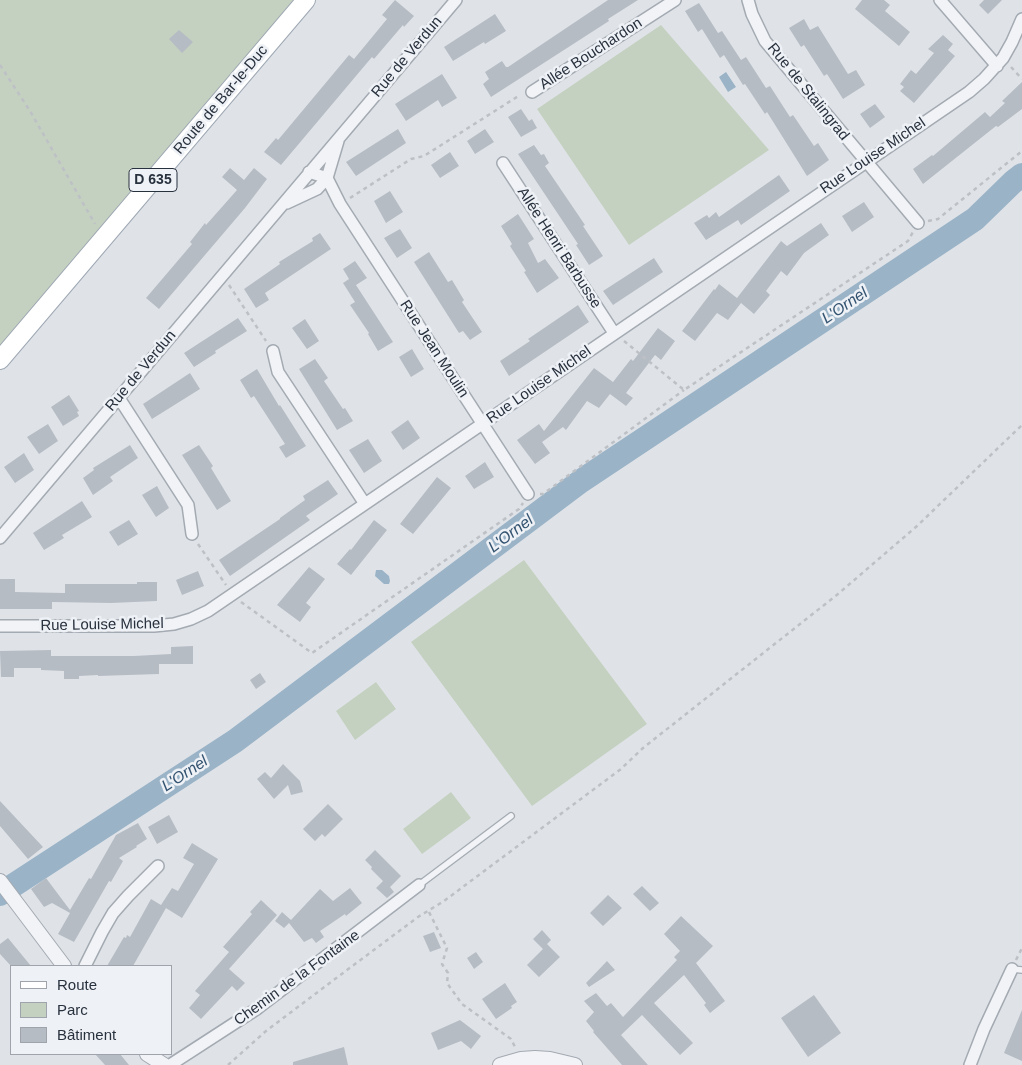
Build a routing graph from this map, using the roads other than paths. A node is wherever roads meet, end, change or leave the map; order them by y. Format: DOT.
graph roads {
  1 [pos="306,0"];
  2 [pos="456,0"];
  3 [pos="675,0"];
  4 [pos="748,0"];
  5 [pos="940,0"];
  6 [pos="1022,19"];
  7 [pos="1000,62"];
  8 [pos="532,92"];
  9 [pos="339,137"];
  10 [pos="865,162"];
  11 [pos="503,163"];
  12 [pos="309,172"];
  13 [pos="327,178"];
  14 [pos="317,189"];
  15 [pos="340,204"];
  16 [pos="283,205"];
  17 [pos="918,223"];
  18 [pos="614,333"];
  19 [pos="273,351"];
  20 [pos="0,360"];
  21 [pos="119,398"];
  22 [pos="483,424"];
  23 [pos="528,494"];
  24 [pos="365,504"];
  25 [pos="192,534"];
  26 [pos="0,538"];
  27 [pos="0,626"];
  28 [pos="511,816"];
  29 [pos="158,866"];
  30 [pos="0,881"];
  31 [pos="420,885"];
  32 [pos="63,965"];
  33 [pos="86,965"];
  34 [pos="1017,969"];
  35 [pos="149,1055"];
  36 [pos="164,1065"];
  37 [pos="170,1065"];
  38 [pos="500,1065"];
  39 [pos="575,1065"];
  40 [pos="970,1065"];
  1 -- 20 [label="main road, Route de Bar-le-Duc / D 635"];
  2 -- 9 [label="street, Rue de Verdun"];
  3 -- 8 [label="street, Allée Bouchardon"];
  4 -- 10 [label="street, Rue de Stalingrad"];
  5 -- 7 [label="street"];
  6 -- 7 [label="street, Rue Louise Michel"];
  7 -- 10 [label="street, Rue Louise Michel"];
  9 -- 12 [label="street, Rue de Verdun"];
  9 -- 13 [label="street, Rue de Verdun"];
  10 -- 17 [label="street, Rue de Stalingrad"];
  10 -- 18 [label="street, Rue Louise Michel"];
  11 -- 18 [label="street, Allée Henri Barbusse"];
  12 -- 13 [label="street"];
  12 -- 14 [label="street"];
  12 -- 16 [label="street, Rue de Verdun"];
  13 -- 14 [label="street, Rue de Verdun"];
  13 -- 15 [label="street, Rue Jean Moulin"];
  14 -- 15 [label="street, Rue Jean Moulin"];
  14 -- 16 [label="street, Rue de Verdun"];
  15 -- 22 [label="street, Rue Jean Moulin"];
  16 -- 21 [label="street, Rue de Verdun"];
  18 -- 22 [label="street, Rue Louise Michel"];
  19 -- 24 [label="street"];
  21 -- 25 [label="street"];
  21 -- 26 [label="street, Rue de Verdun"];
  22 -- 23 [label="street, Rue Jean Moulin"];
  22 -- 24 [label="street, Rue Louise Michel"];
  24 -- 27 [label="street, Rue Louise Michel"];
  28 -- 31 [label="lane"];
  29 -- 33 [label="street"];
  30 -- 32 [label="street"];
  31 -- 37 [label="street, Chemin de la Fontaine"];
  34 -- 40 [label="street"];
  35 -- 36 [label="street"];
  38 -- 39 [label="street"];
}
